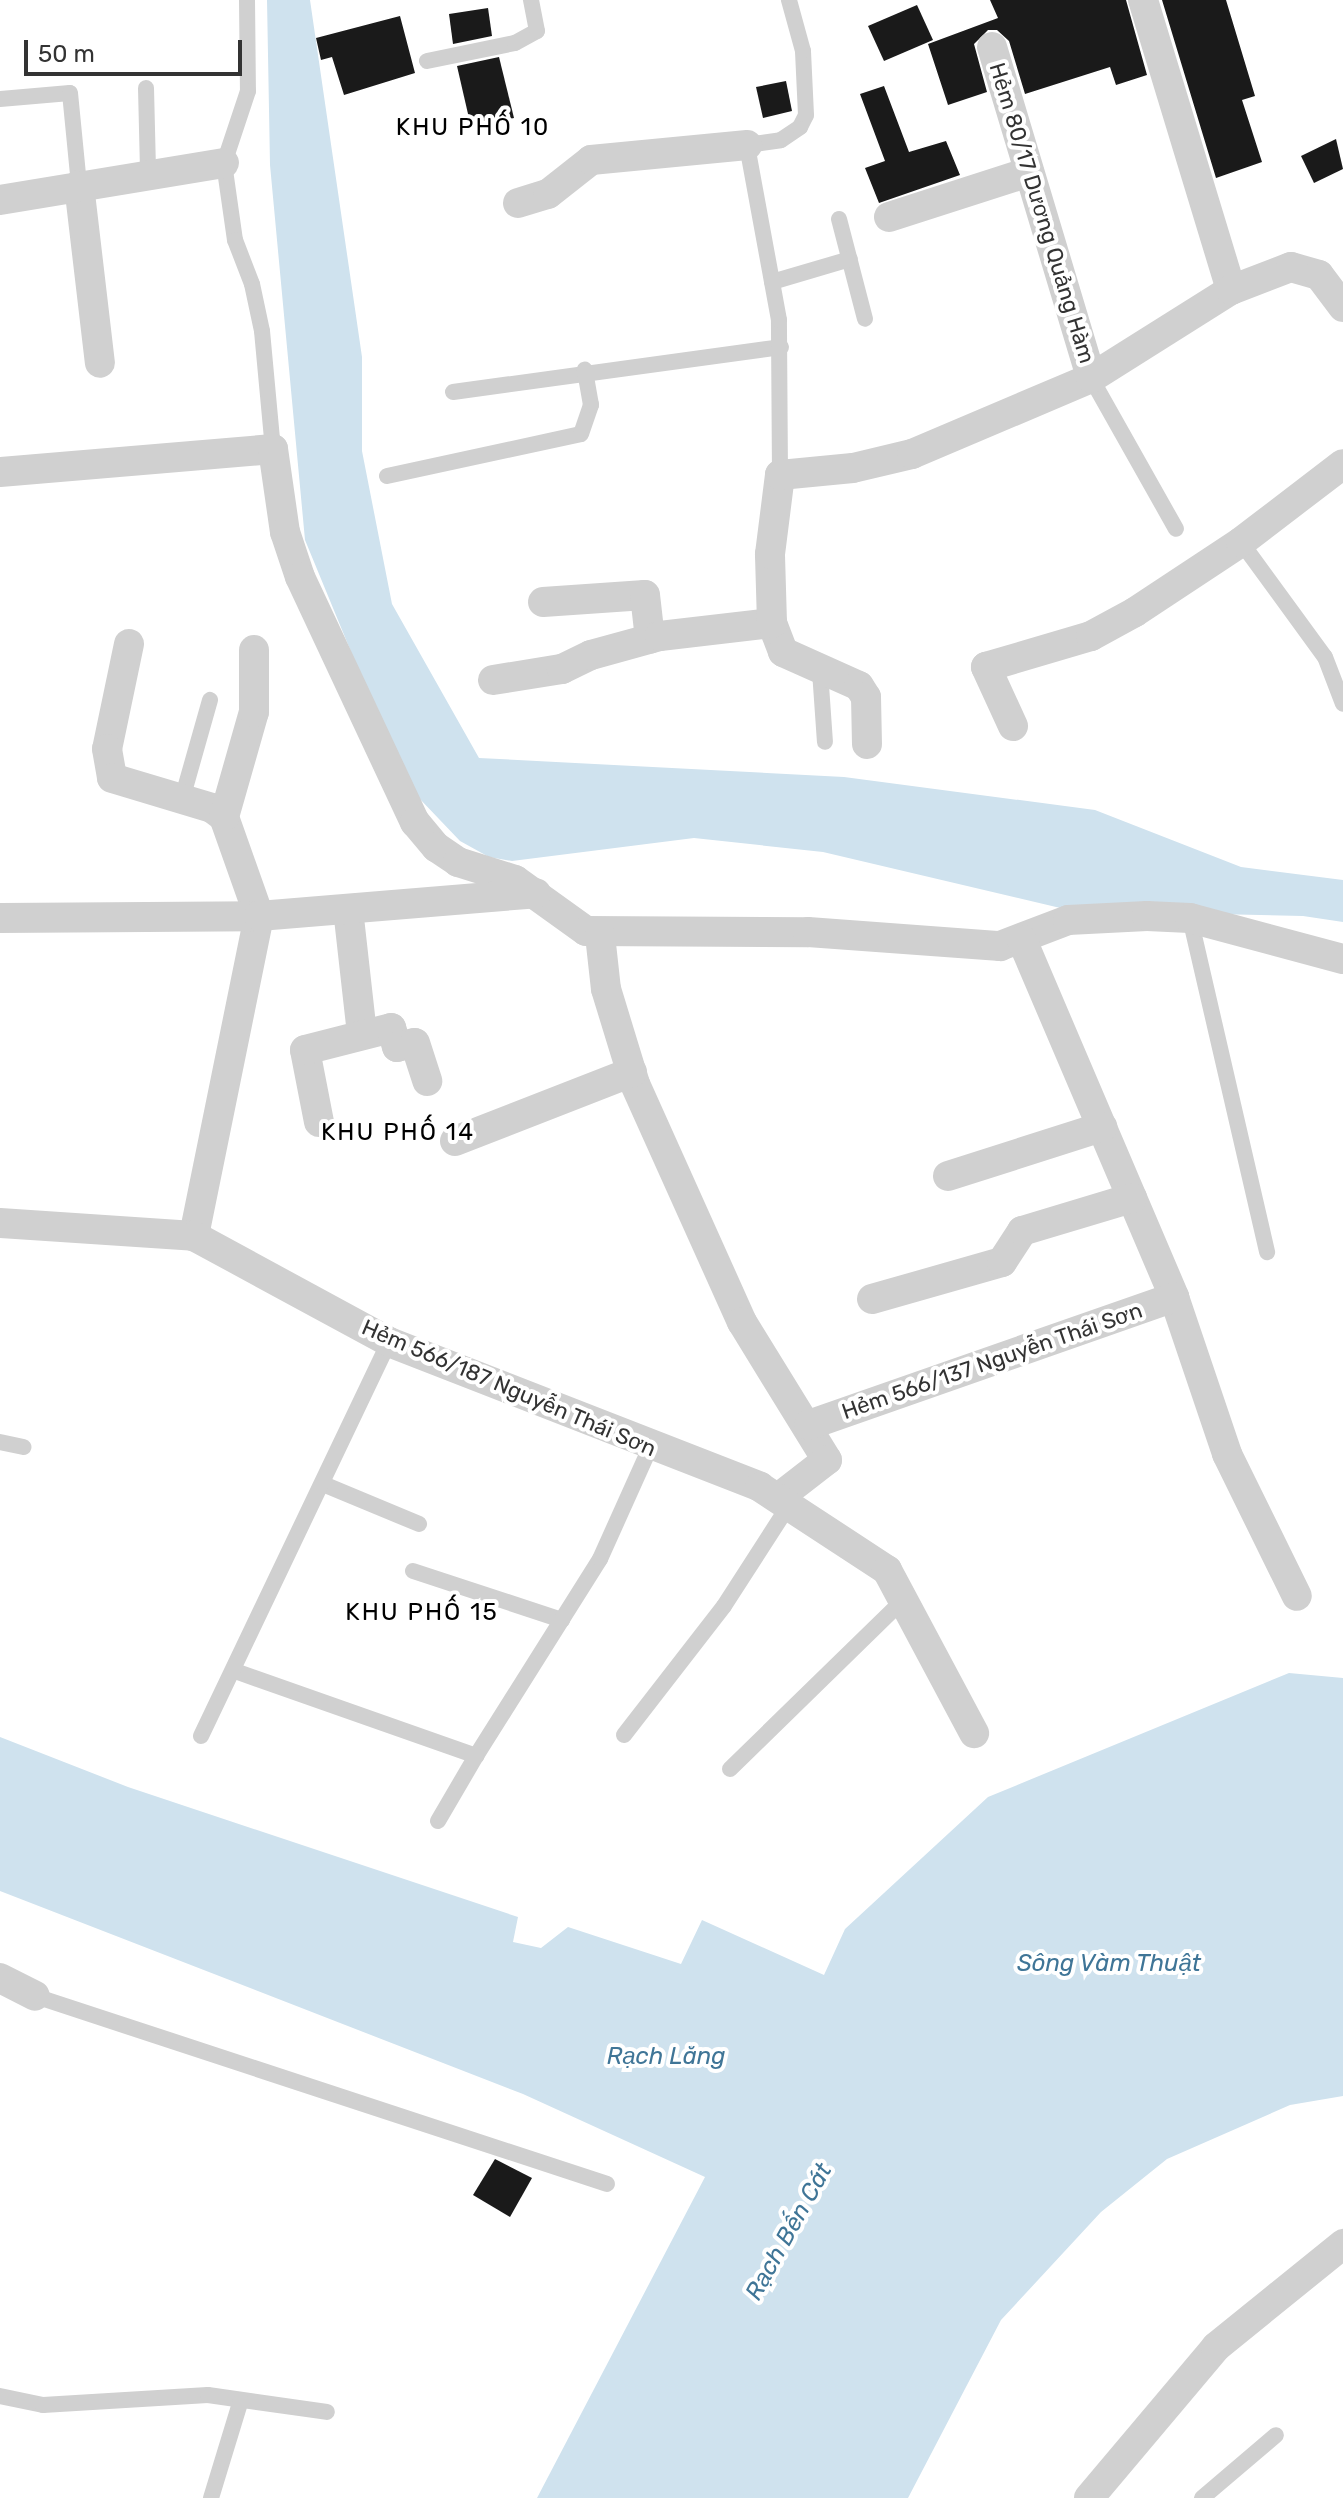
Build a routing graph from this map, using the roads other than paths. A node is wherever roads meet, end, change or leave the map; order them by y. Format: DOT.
graph roads {
  1 [pos="247,0"];
  2 [pos="531,0"];
  3 [pos="789,0"];
  4 [pos="1143,0"];
  5 [pos="992,47"];
  6 [pos="427,61"];
  7 [pos="146,88"];
  8 [pos="0,99"];
  9 [pos="747,145"];
  10 [pos="224,163"];
  11 [pos="148,172"];
  12 [pos="1029,172"];
  13 [pos="79,185"];
  14 [pos="0,200"];
  15 [pos="518,203"];
  16 [pos="889,217"];
  17 [pos="839,219"];
  18 [pos="850,259"];
  19 [pos="772,282"];
  20 [pos="1231,290"];
  21 [pos="1343,307"];
  22 [pos="865,319"];
  23 [pos="781,347"];
  24 [pos="100,363"];
  25 [pos="585,370"];
  26 [pos="1091,378"];
  27 [pos="453,392"];
  28 [pos="273,449"];
  29 [pos="1343,464"];
  30 [pos="0,472"];
  31 [pos="780,475"];
  32 [pos="387,476"];
  33 [pos="1176,529"];
  34 [pos="1241,542"];
  35 [pos="543,602"];
  36 [pos="772,623"];
  37 [pos="650,639"];
  38 [pos="129,644"];
  39 [pos="254,650"];
  40 [pos="820,671"];
  41 [pos="493,680"];
  42 [pos="210,700"];
  43 [pos="1343,704"];
  44 [pos="1013,726"];
  45 [pos="825,742"];
  46 [pos="867,744"];
  47 [pos="182,799"];
  48 [pos="224,817"];
  49 [pos="538,893"];
  50 [pos="348,909"];
  51 [pos="259,916"];
  52 [pos="0,918"];
  53 [pos="1190,918"];
  54 [pos="600,935"];
  55 [pos="1022,940"];
  56 [pos="1343,959"];
  57 [pos="362,1034"];
  58 [pos="632,1072"];
  59 [pos="427,1081"];
  60 [pos="319,1122"];
  61 [pos="1102,1127"];
  62 [pos="455,1141"];
  63 [pos="948,1176"];
  64 [pos="1132,1198"];
  65 [pos="0,1223"];
  66 [pos="194,1236"];
  67 [pos="1267,1252"];
  68 [pos="1174,1297"];
  69 [pos="872,1299"];
  70 [pos="389,1342"];
  71 [pos="809,1425"];
  72 [pos="0,1442"];
  73 [pos="23,1447"];
  74 [pos="650,1448"];
  75 [pos="323,1484"];
  76 [pos="783,1502"];
  77 [pos="419,1524"];
  78 [pos="413,1571"];
  79 [pos="1297,1596"];
  80 [pos="902,1601"];
  81 [pos="562,1620"];
  82 [pos="235,1671"];
  83 [pos="974,1733"];
  84 [pos="624,1735"];
  85 [pos="201,1736"];
  86 [pos="476,1756"];
  87 [pos="730,1769"];
  88 [pos="438,1821"];
  89 [pos="0,1978"];
  90 [pos="35,1996"];
  91 [pos="607,2184"];
  92 [pos="1343,2244"];
  93 [pos="0,2396"];
  94 [pos="241,2400"];
  95 [pos="327,2412"];
  96 [pos="1276,2435"];
  97 [pos="211,2498"];
  98 [pos="1089,2498"];
  99 [pos="1202,2498"];
  1 -- 10 [label="lane"];
  2 -- 6 [label="lane"];
  3 -- 9 [label="lane"];
  4 -- 20 [label="street"];
  5 -- 12 [label="street, Hẻm 80/17 Dương Quảng Hàm"];
  7 -- 11 [label="lane"];
  8 -- 13 [label="lane"];
  9 -- 15 [label="street"];
  9 -- 19 [label="lane"];
  10 -- 11 [label="street"];
  10 -- 28 [label="lane"];
  11 -- 13 [label="street"];
  12 -- 16 [label="street"];
  12 -- 26 [label="street, Hẻm 80/17 Dương Quảng Hàm"];
  13 -- 14 [label="street"];
  13 -- 24 [label="street"];
  17 -- 18 [label="lane"];
  18 -- 19 [label="lane"];
  18 -- 22 [label="lane"];
  19 -- 23 [label="lane"];
  20 -- 21 [label="street, Hẻm 80/17 Dương Quảng Hàm"];
  20 -- 26 [label="street, Hẻm 80/17 Dương Quảng Hàm"];
  23 -- 25 [label="lane"];
  23 -- 31 [label="lane"];
  25 -- 27 [label="lane"];
  25 -- 32 [label="lane"];
  26 -- 31 [label="street, Hẻm 80/17 Dương Quảng Hàm"];
  26 -- 33 [label="lane, Hẻm 80/17 Dương Quảng Hàm"];
  28 -- 30 [label="street"];
  28 -- 49 [label="street"];
  29 -- 34 [label="street"];
  31 -- 36 [label="street"];
  34 -- 43 [label="lane"];
  34 -- 44 [label="street"];
  35 -- 37 [label="street"];
  36 -- 37 [label="street"];
  36 -- 40 [label="street"];
  37 -- 41 [label="street"];
  38 -- 47 [label="street"];
  39 -- 48 [label="street"];
  40 -- 45 [label="lane"];
  40 -- 46 [label="street"];
  42 -- 47 [label="lane"];
  47 -- 48 [label="street"];
  48 -- 51 [label="street"];
  49 -- 50 [label="street"];
  49 -- 54 [label="street"];
  50 -- 51 [label="street"];
  50 -- 57 [label="street"];
  51 -- 52 [label="street"];
  51 -- 66 [label="street"];
  53 -- 55 [label="street"];
  53 -- 56 [label="street"];
  53 -- 67 [label="lane"];
  54 -- 55 [label="street"];
  54 -- 58 [label="street"];
  55 -- 61 [label="street"];
  57 -- 59 [label="street"];
  57 -- 60 [label="street"];
  58 -- 62 [label="street"];
  58 -- 71 [label="street"];
  61 -- 63 [label="street"];
  61 -- 64 [label="street"];
  64 -- 68 [label="street"];
  64 -- 69 [label="street"];
  65 -- 66 [label="street, Hẻm 566/187 Nguyễn Thái Sơn"];
  66 -- 70 [label="street, Hẻm 566/187 Nguyễn Thái Sơn"];
  68 -- 71 [label="street, Hẻm 566/137 Nguyễn Thái Sơn"];
  68 -- 79 [label="street"];
  70 -- 74 [label="street, Hẻm 566/187 Nguyễn Thái Sơn"];
  70 -- 75 [label="lane"];
  71 -- 76 [label="street"];
  72 -- 73 [label="lane"];
  74 -- 76 [label="street, Hẻm 566/187 Nguyễn Thái Sơn"];
  74 -- 81 [label="lane"];
  75 -- 77 [label="lane"];
  75 -- 82 [label="lane"];
  76 -- 80 [label="street, Hẻm 566/187 Nguyễn Thái Sơn"];
  76 -- 84 [label="lane"];
  78 -- 81 [label="lane"];
  80 -- 83 [label="street, Hẻm 566/187 Nguyễn Thái Sơn"];
  80 -- 87 [label="lane"];
  81 -- 86 [label="lane"];
  82 -- 85 [label="lane"];
  82 -- 86 [label="lane"];
  86 -- 88 [label="lane"];
  89 -- 90 [label="street"];
  90 -- 91 [label="lane"];
  92 -- 98 [label="street"];
  93 -- 94 [label="lane"];
  94 -- 95 [label="lane"];
  94 -- 97 [label="lane"];
  96 -- 99 [label="lane"];
}
